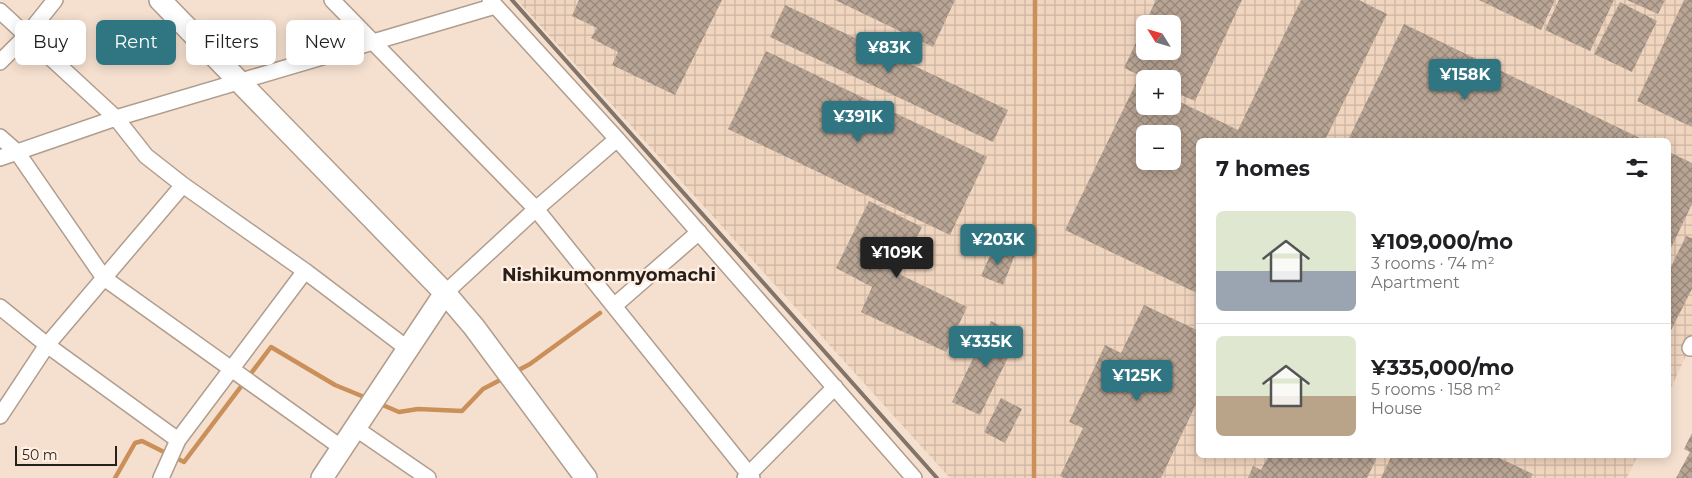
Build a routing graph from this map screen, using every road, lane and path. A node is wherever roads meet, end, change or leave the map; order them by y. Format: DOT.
graph roads {
  1 [pos="56,0"];
  2 [pos="160,0"];
  3 [pos="332,0"];
  4 [pos="493,3"];
  5 [pos="0,11"];
  6 [pos="39,20"];
  7 [pos="15,24"];
  8 [pos="370,41"];
  9 [pos="15,47"];
  10 [pos="0,62"];
  11 [pos="59,65"];
  12 [pos="240,82"];
  13 [pos="116,118"];
  14 [pos="0,137"];
  15 [pos="617,139"];
  16 [pos="17,152"];
  17 [pos="0,158"];
  18 [pos="183,185"];
  19 [pos="536,209"];
  20 [pos="699,232"];
  21 [pos="305,271"];
  22 [pos="104,278"];
  23 [pos="445,293"];
  24 [pos="614,306"];
  25 [pos="0,307"];
  26 [pos="1692,344"];
  27 [pos="47,345"];
  28 [pos="408,348"];
  29 [pos="1692,348"];
  30 [pos="233,370"];
  31 [pos="834,387"];
  32 [pos="0,416"];
  33 [pos="355,428"];
  34 [pos="178,440"];
  35 [pos="342,448"];
  36 [pos="748,477"];
  37 [pos="161,478"];
  38 [pos="322,478"];
  39 [pos="428,478"];
  40 [pos="586,478"];
  41 [pos="914,478"];
  1 -- 6 [label="street"];
  2 -- 12 [label="street"];
  3 -- 8 [label="street"];
  4 -- 8 [label="street"];
  4 -- 15 [label="street"];
  5 -- 7 [label="street"];
  8 -- 12 [label="street"];
  8 -- 19 [label="street"];
  9 -- 10 [label="street"];
  11 -- 13 [label="street"];
  12 -- 13 [label="street"];
  12 -- 23 [label="street"];
  13 -- 16 [label="street"];
  13 -- 18 [label="street"];
  14 -- 16 [label="street"];
  15 -- 19 [label="street"];
  15 -- 20 [label="street"];
  16 -- 17 [label="street"];
  16 -- 22 [label="street"];
  18 -- 21 [label="street"];
  18 -- 22 [label="street"];
  19 -- 23 [label="street"];
  19 -- 24 [label="street"];
  20 -- 24 [label="street"];
  20 -- 31 [label="street"];
  21 -- 28 [label="street"];
  21 -- 30 [label="street"];
  22 -- 27 [label="street"];
  22 -- 30 [label="street"];
  23 -- 28 [label="street"];
  23 -- 40 [label="street"];
  24 -- 36 [label="street"];
  25 -- 27 [label="street"];
  26 -- 29 [label="street"];
  27 -- 32 [label="street"];
  27 -- 34 [label="street"];
  28 -- 33 [label="street"];
  30 -- 34 [label="street"];
  30 -- 35 [label="street"];
  31 -- 36 [label="street"];
  31 -- 41 [label="street"];
  33 -- 35 [label="street"];
  33 -- 39 [label="street"];
  34 -- 37 [label="street"];
  35 -- 38 [label="street"];
}
